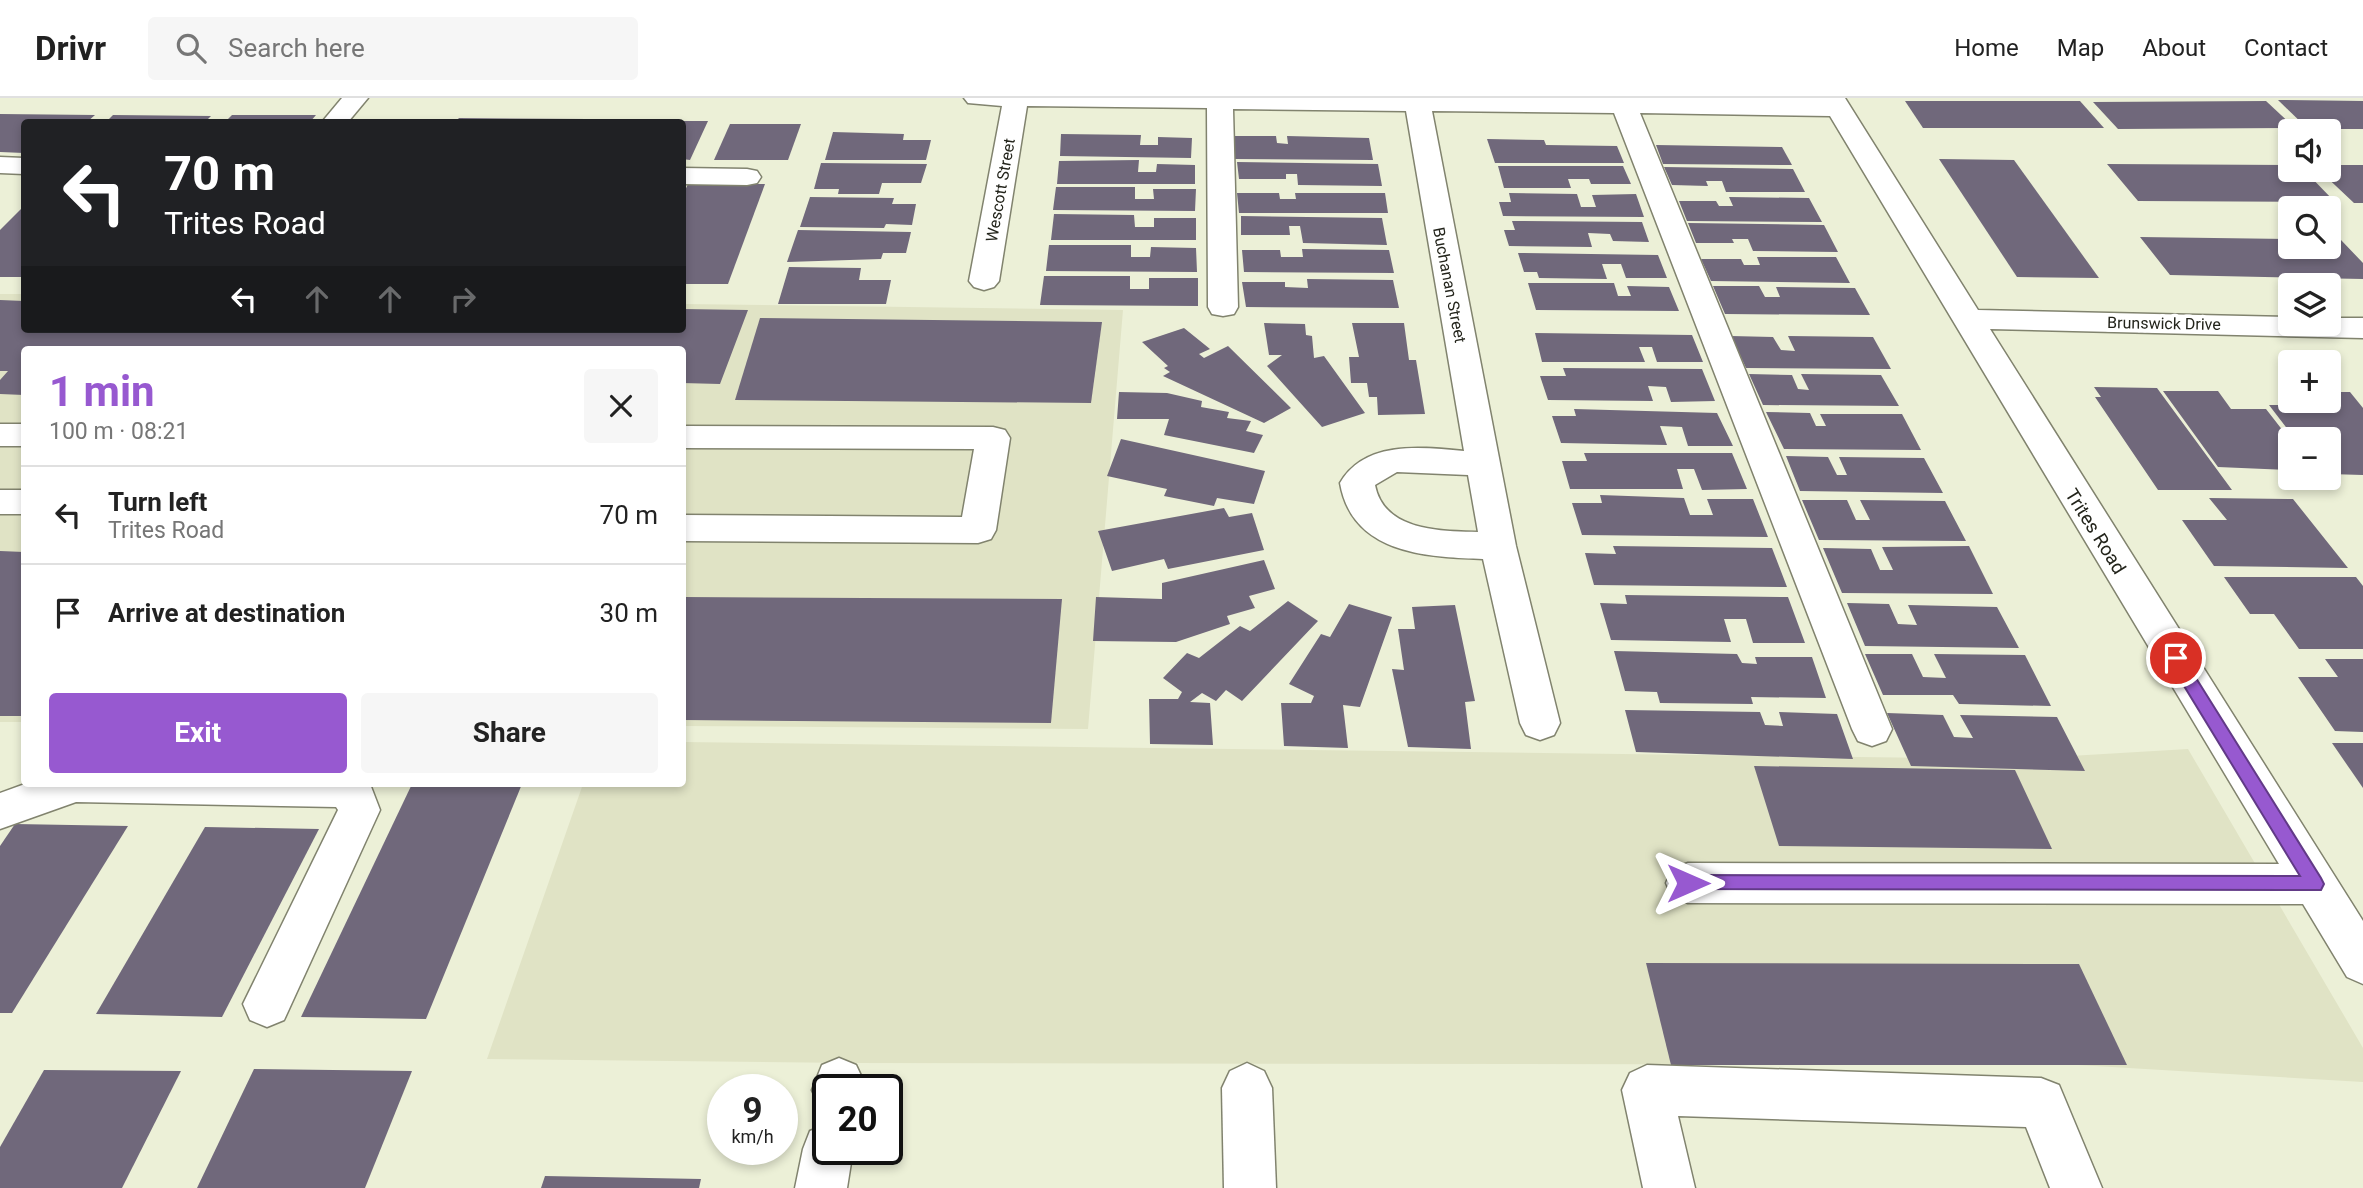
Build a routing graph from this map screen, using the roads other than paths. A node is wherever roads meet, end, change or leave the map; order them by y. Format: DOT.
graph roads {
  1 [pos="355,98"];
  2 [pos="977,98"];
  3 [pos="1016,99"];
  4 [pos="1220,102"];
  5 [pos="1418,102"];
  6 [pos="1835,103"];
  7 [pos="1624,106"];
  8 [pos="338,119"];
  9 [pos="0,165"];
  10 [pos="21,166"];
  11 [pos="686,176"];
  12 [pos="747,177"];
  13 [pos="984,281"];
  14 [pos="1223,307"];
  15 [pos="1965,319"];
  16 [pos="2363,328"];
  17 [pos="0,435"];
  18 [pos="21,435"];
  19 [pos="686,437"];
  20 [pos="1483,464"];
  21 [pos="0,502"];
  22 [pos="21,502"];
  23 [pos="686,528"];
  24 [pos="1498,546"];
  25 [pos="1539,723"];
  26 [pos="1872,729"];
  27 [pos="67,787"];
  28 [pos="241,787"];
  29 [pos="0,811"];
  30 [pos="1688,883"];
  31 [pos="2315,884"];
  32 [pos="2363,962"];
  33 [pos="267,1004"];
  34 [pos="1247,1087"];
  35 [pos="825,1165"];
  36 [pos="821,1188"];
  37 [pos="1250,1188"];
  38 [pos="1669,1188"];
  39 [pos="2076,1188"];
  1 -- 8 [label="street"];
  2 -- 3 [label="street"];
  3 -- 4 [label="street"];
  3 -- 13 [label="street, Wescott Street"];
  4 -- 5 [label="street"];
  4 -- 14 [label="street"];
  5 -- 7 [label="street"];
  5 -- 20 [label="street, Buchanan Street"];
  6 -- 7 [label="street"];
  6 -- 15 [label="street, Trites Road"];
  7 -- 26 [label="street"];
  9 -- 10 [label="street"];
  11 -- 12 [label="street"];
  15 -- 16 [label="street, Brunswick Drive"];
  15 -- 31 [label="street, Trites Road"];
  17 -- 18 [label="street"];
  19 -- 23 [label="street"];
  20 -- 24 [label="street, Buchanan Street"];
  20 -- 24 [label="street"];
  21 -- 22 [label="street"];
  24 -- 25 [label="street, Buchanan Street"];
  27 -- 29 [label="street"];
  28 -- 33 [label="street"];
  30 -- 31 [label="street"];
  31 -- 32 [label="street, Trites Road"];
  34 -- 37 [label="street"];
  35 -- 36 [label="street"];
  38 -- 39 [label="street"];
}
